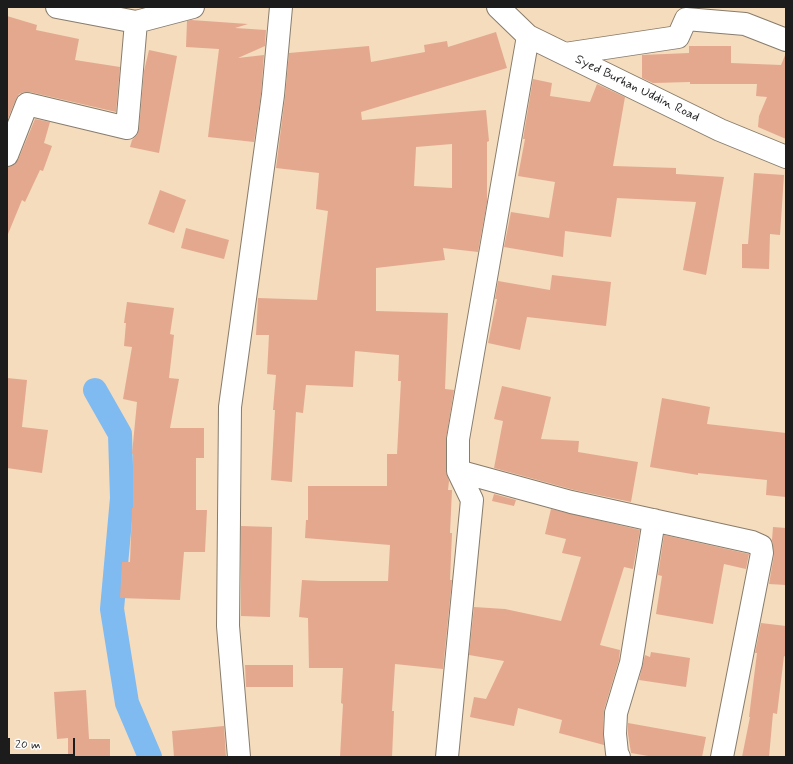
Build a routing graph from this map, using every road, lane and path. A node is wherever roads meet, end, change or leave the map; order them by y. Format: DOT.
graph roads {
  1 [pos="57,7"];
  2 [pos="193,7"];
  3 [pos="281,7"];
  4 [pos="498,7"];
  5 [pos="686,13"];
  6 [pos="136,22"];
  7 [pos="528,36"];
  8 [pos="786,40"];
  9 [pos="565,54"];
  10 [pos="7,155"];
  11 [pos="786,157"];
  12 [pos="458,471"];
  13 [pos="654,520"];
  14 [pos="239,757"];
  15 [pos="447,757"];
  16 [pos="619,757"];
  17 [pos="722,757"];
  1 -- 6 [label="street"];
  2 -- 6 [label="street"];
  3 -- 14 [label="street"];
  4 -- 7 [label="street, Syed Burhan Uddin Road"];
  5 -- 8 [label="street"];
  5 -- 9 [label="street"];
  6 -- 10 [label="street"];
  7 -- 9 [label="street, Syed Burhan Uddin Road"];
  7 -- 12 [label="street"];
  9 -- 11 [label="street, Syed Burhan Uddin Road"];
  12 -- 13 [label="street"];
  12 -- 15 [label="street"];
  13 -- 16 [label="street"];
  13 -- 17 [label="street"];
}
